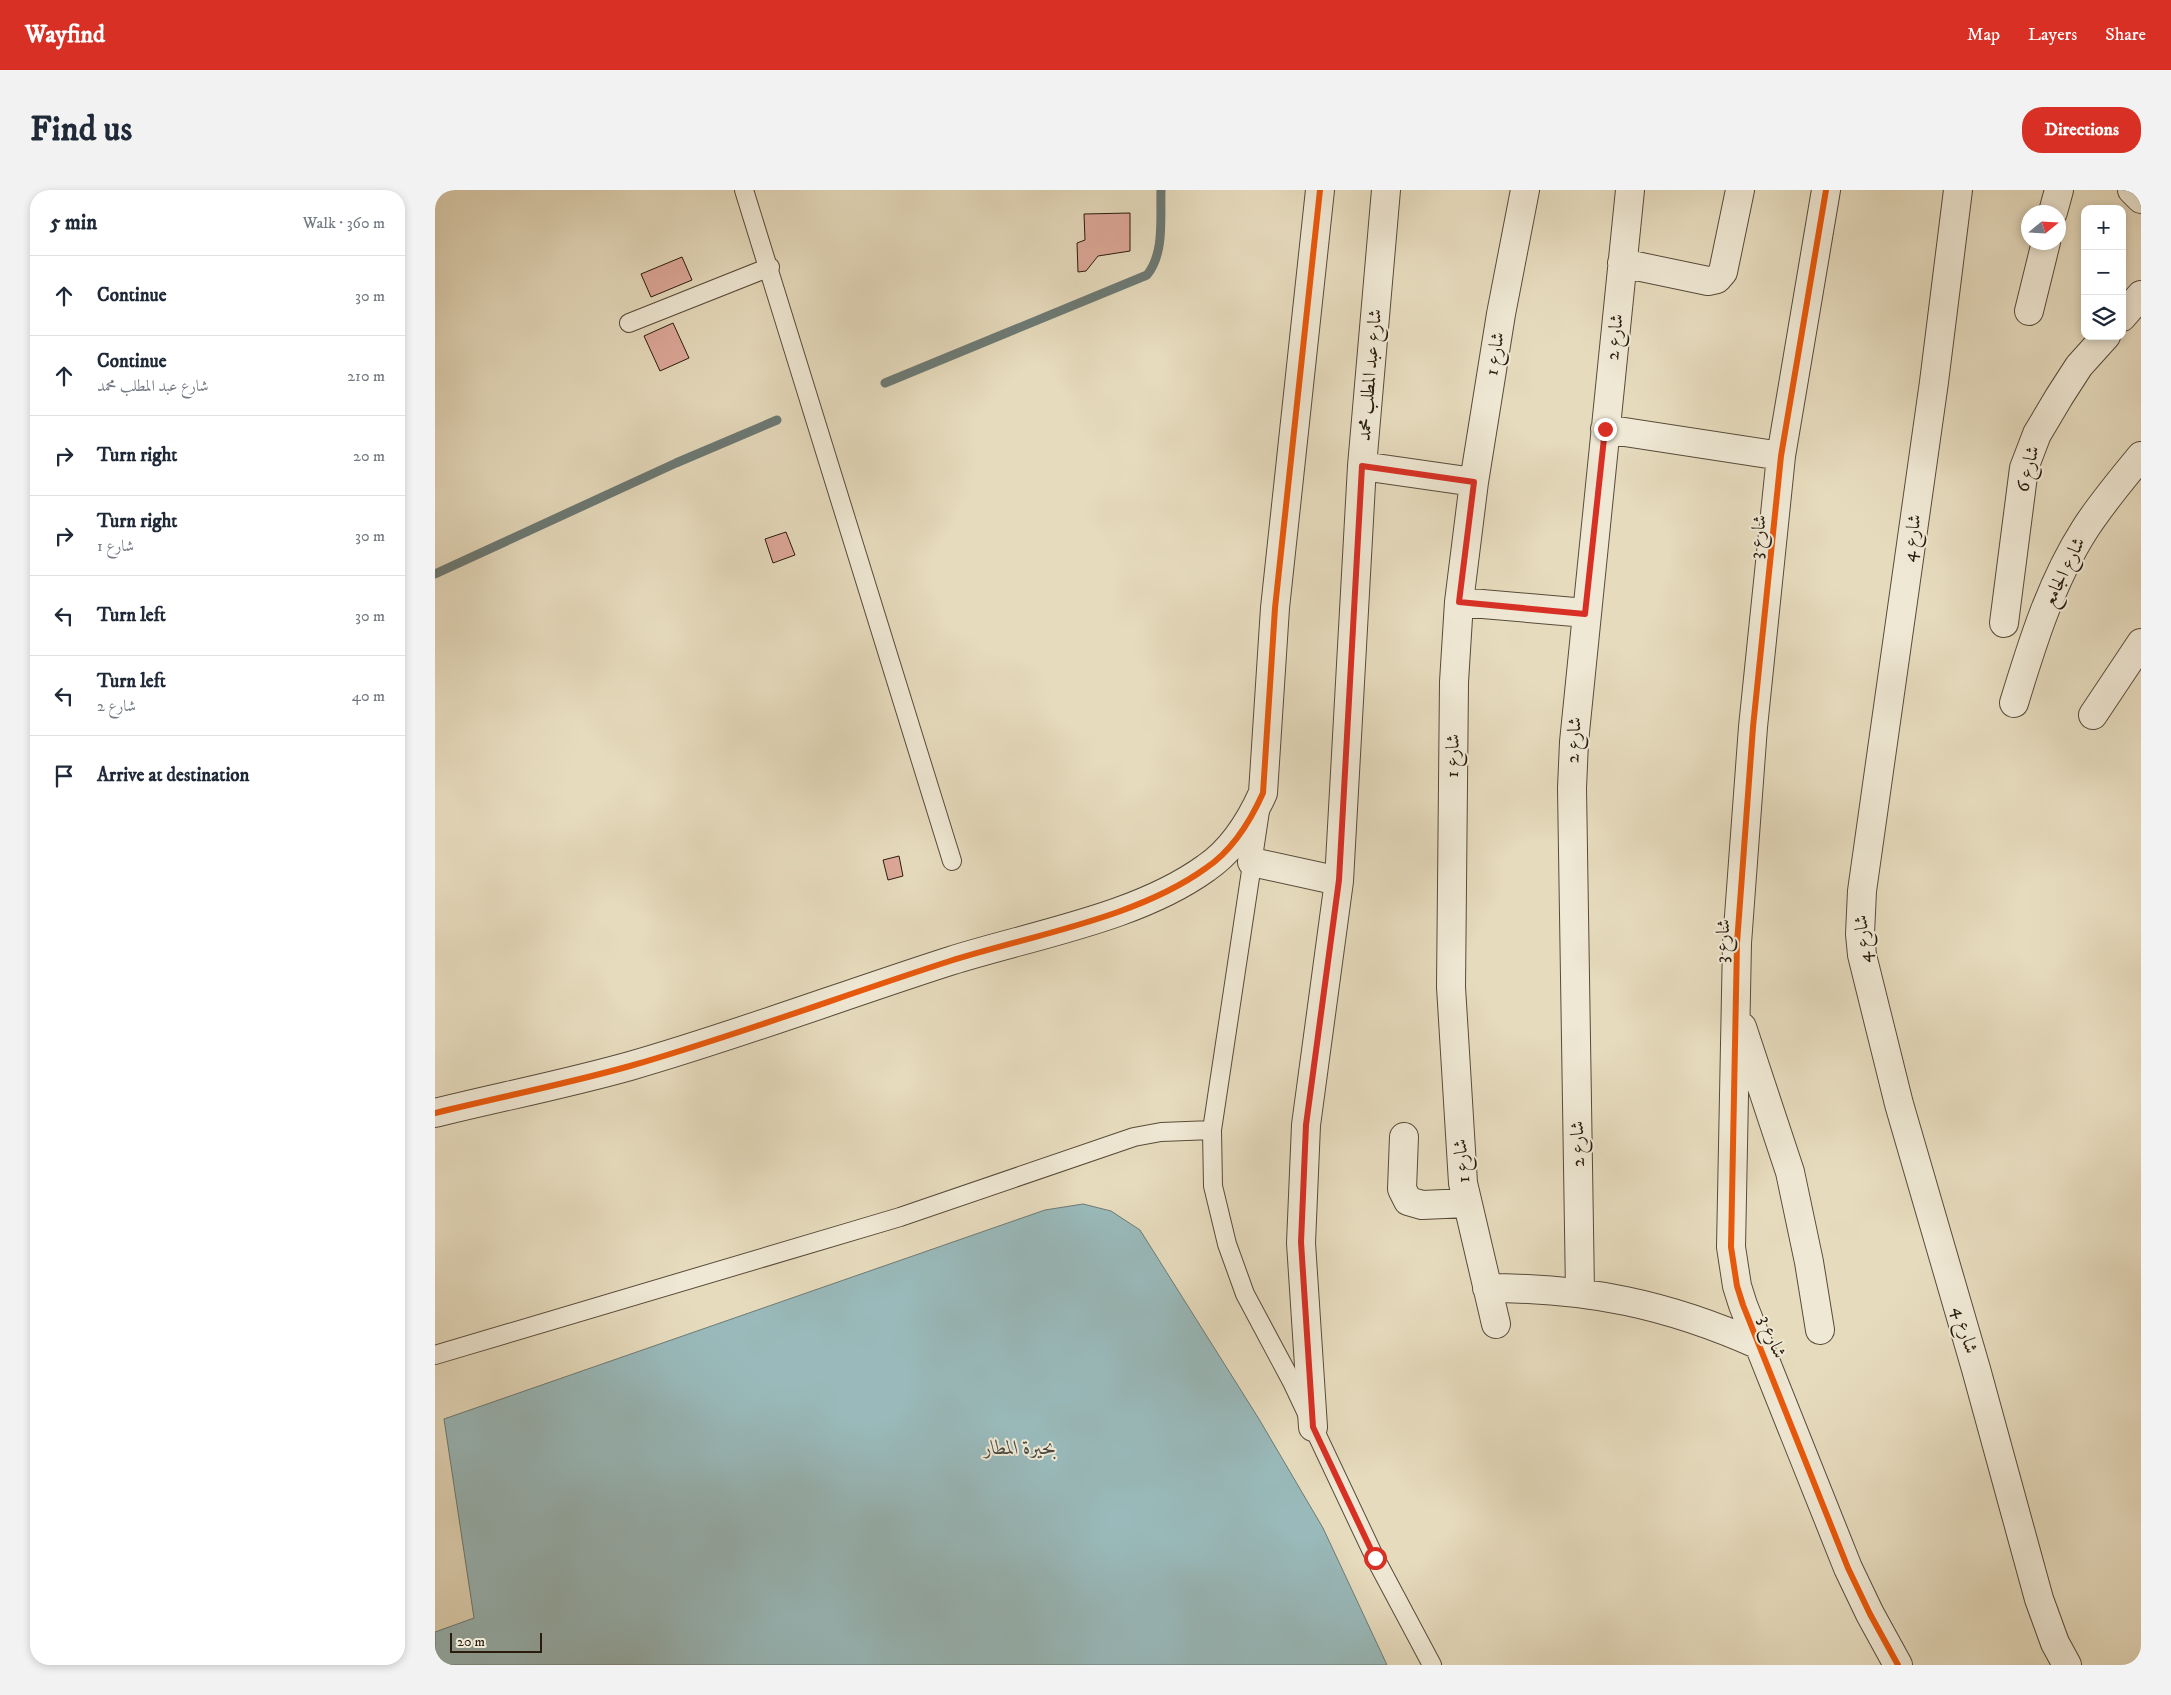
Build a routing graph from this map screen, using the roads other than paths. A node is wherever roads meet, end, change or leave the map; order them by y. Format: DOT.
graph roads {
  1 [pos="744,190"];
  2 [pos="1320,190"];
  3 [pos="1386,190"];
  4 [pos="1525,190"];
  5 [pos="1630,190"];
  6 [pos="1740,190"];
  7 [pos="1826,190"];
  8 [pos="1958,190"];
  9 [pos="2059,190"];
  10 [pos="2132,190"];
  11 [pos="2141,199"];
  12 [pos="2055,205"];
  13 [pos="2044,250"];
  14 [pos="1623,263"];
  15 [pos="770,267"];
  16 [pos="2141,296"];
  17 [pos="2029,311"];
  18 [pos="2126,313"];
  19 [pos="629,323"];
  20 [pos="2102,340"];
  21 [pos="1605,429"];
  22 [pos="1781,456"];
  23 [pos="2141,456"];
  24 [pos="1362,466"];
  25 [pos="1474,482"];
  26 [pos="1459,602"];
  27 [pos="1585,614"];
  28 [pos="2004,623"];
  29 [pos="2141,643"];
  30 [pos="2015,703"];
  31 [pos="2093,714"];
  32 [pos="1263,793"];
  33 [pos="952,861"];
  34 [pos="1252,862"];
  35 [pos="1339,880"];
  36 [pos="1735,1009"];
  37 [pos="435,1113"];
  38 [pos="1211,1130"];
  39 [pos="1404,1137"];
  40 [pos="1467,1203"];
  41 [pos="1487,1288"];
  42 [pos="1580,1292"];
  43 [pos="1496,1324"];
  44 [pos="1821,1330"];
  45 [pos="1759,1345"];
  46 [pos="435,1355"];
  47 [pos="1313,1427"];
  48 [pos="1432,1665"];
  49 [pos="1898,1665"];
  50 [pos="2067,1665"];
  1 -- 15 [label="lane"];
  2 -- 32 [label="street"];
  3 -- 24 [label="street, شارع عبد المطلب محمد"];
  4 -- 25 [label="street, شارع 1"];
  5 -- 14 [label="street, شارع 2"];
  6 -- 14 [label="street"];
  7 -- 22 [label="street, شارع 3"];
  8 -- 50 [label="street, شارع 4"];
  9 -- 12 [label="street"];
  10 -- 11 [label="street"];
  13 -- 17 [label="street"];
  14 -- 21 [label="street, شارع 2"];
  15 -- 19 [label="lane"];
  15 -- 33 [label="lane"];
  16 -- 18 [label="street"];
  20 -- 28 [label="street, شارع 6"];
  21 -- 22 [label="street"];
  21 -- 27 [label="street, شارع 2"];
  22 -- 36 [label="street, شارع 3"];
  23 -- 30 [label="street, شارع الجامع"];
  24 -- 25 [label="street"];
  24 -- 35 [label="street, شارع عبد المطلب محمد"];
  25 -- 26 [label="street, شارع 1"];
  26 -- 27 [label="street"];
  26 -- 40 [label="street, شارع 1"];
  27 -- 42 [label="street, شارع 2"];
  29 -- 31 [label="street"];
  32 -- 34 [label="lane"];
  32 -- 37 [label="street"];
  34 -- 35 [label="street"];
  34 -- 38 [label="lane"];
  35 -- 47 [label="street, شارع عبد المطلب محمد"];
  36 -- 44 [label="street"];
  36 -- 45 [label="street, شارع 3"];
  38 -- 46 [label="lane"];
  38 -- 47 [label="lane"];
  39 -- 40 [label="street"];
  40 -- 41 [label="street, شارع 1"];
  41 -- 42 [label="street"];
  41 -- 43 [label="street, شارع 1"];
  42 -- 45 [label="street"];
  45 -- 49 [label="street, شارع 3"];
  47 -- 48 [label="lane"];
}
